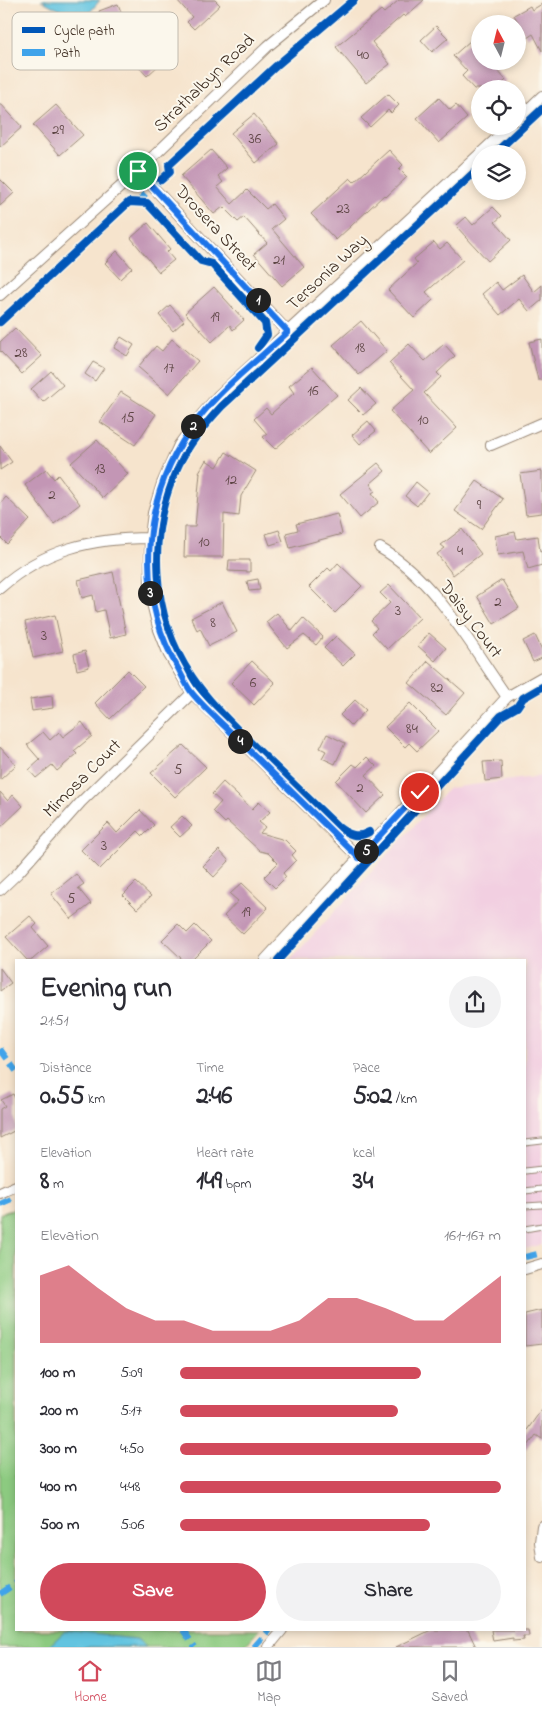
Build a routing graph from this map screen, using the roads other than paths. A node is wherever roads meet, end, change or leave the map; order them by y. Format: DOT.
graph roads {
  1 [pos="324,0"];
  2 [pos="542,96"];
  3 [pos="526,111"];
  4 [pos="500,135"];
  5 [pos="138,171"];
  6 [pos="0,294"];
  7 [pos="288,332"];
  8 [pos="542,424"];
  9 [pos="491,445"];
  10 [pos="150,538"];
  11 [pos="380,548"];
  12 [pos="0,588"];
  13 [pos="542,677"];
  14 [pos="192,693"];
  15 [pos="506,697"];
  16 [pos="359,858"];
  17 [pos="0,890"];
  18 [pos="266,959"];
  19 [pos="542,1141"];
  20 [pos="526,1143"];
  21 [pos="542,1169"];
  22 [pos="526,1171"];
  23 [pos="15,1186"];
  24 [pos="542,1189"];
  25 [pos="526,1191"];
  26 [pos="0,1193"];
  27 [pos="542,1205"];
  28 [pos="526,1206"];
  29 [pos="542,1226"];
  30 [pos="526,1229"];
  31 [pos="542,1264"];
  32 [pos="526,1269"];
  33 [pos="542,1526"];
  34 [pos="542,1557"];
  35 [pos="281,1631"];
  36 [pos="268,1647"];
  1 -- 5 [label="street, Strathalbyn Road"];
  2 -- 3 [label="street"];
  4 -- 7 [label="street, Tersonia Way"];
  5 -- 6 [label="street, Strathalbyn Road"];
  5 -- 7 [label="street, Drosera Street"];
  7 -- 10 [label="street, Tersonia Way"];
  8 -- 9 [label="street"];
  10 -- 12 [label="street"];
  10 -- 14 [label="street, Tersonia Way"];
  11 -- 15 [label="street, Daisy Court"];
  13 -- 15 [label="street"];
  14 -- 16 [label="street, Tersonia Way"];
  14 -- 17 [label="street, Mimosa Court"];
  15 -- 16 [label="street"];
  16 -- 18 [label="street"];
  19 -- 20 [label="lane"];
  21 -- 22 [label="lane"];
  23 -- 26 [label="street"];
  24 -- 25 [label="lane"];
  27 -- 28 [label="lane"];
  29 -- 30 [label="lane"];
  31 -- 32 [label="street"];
  33 -- 34 [label="street"];
  35 -- 36 [label="street"];
}
